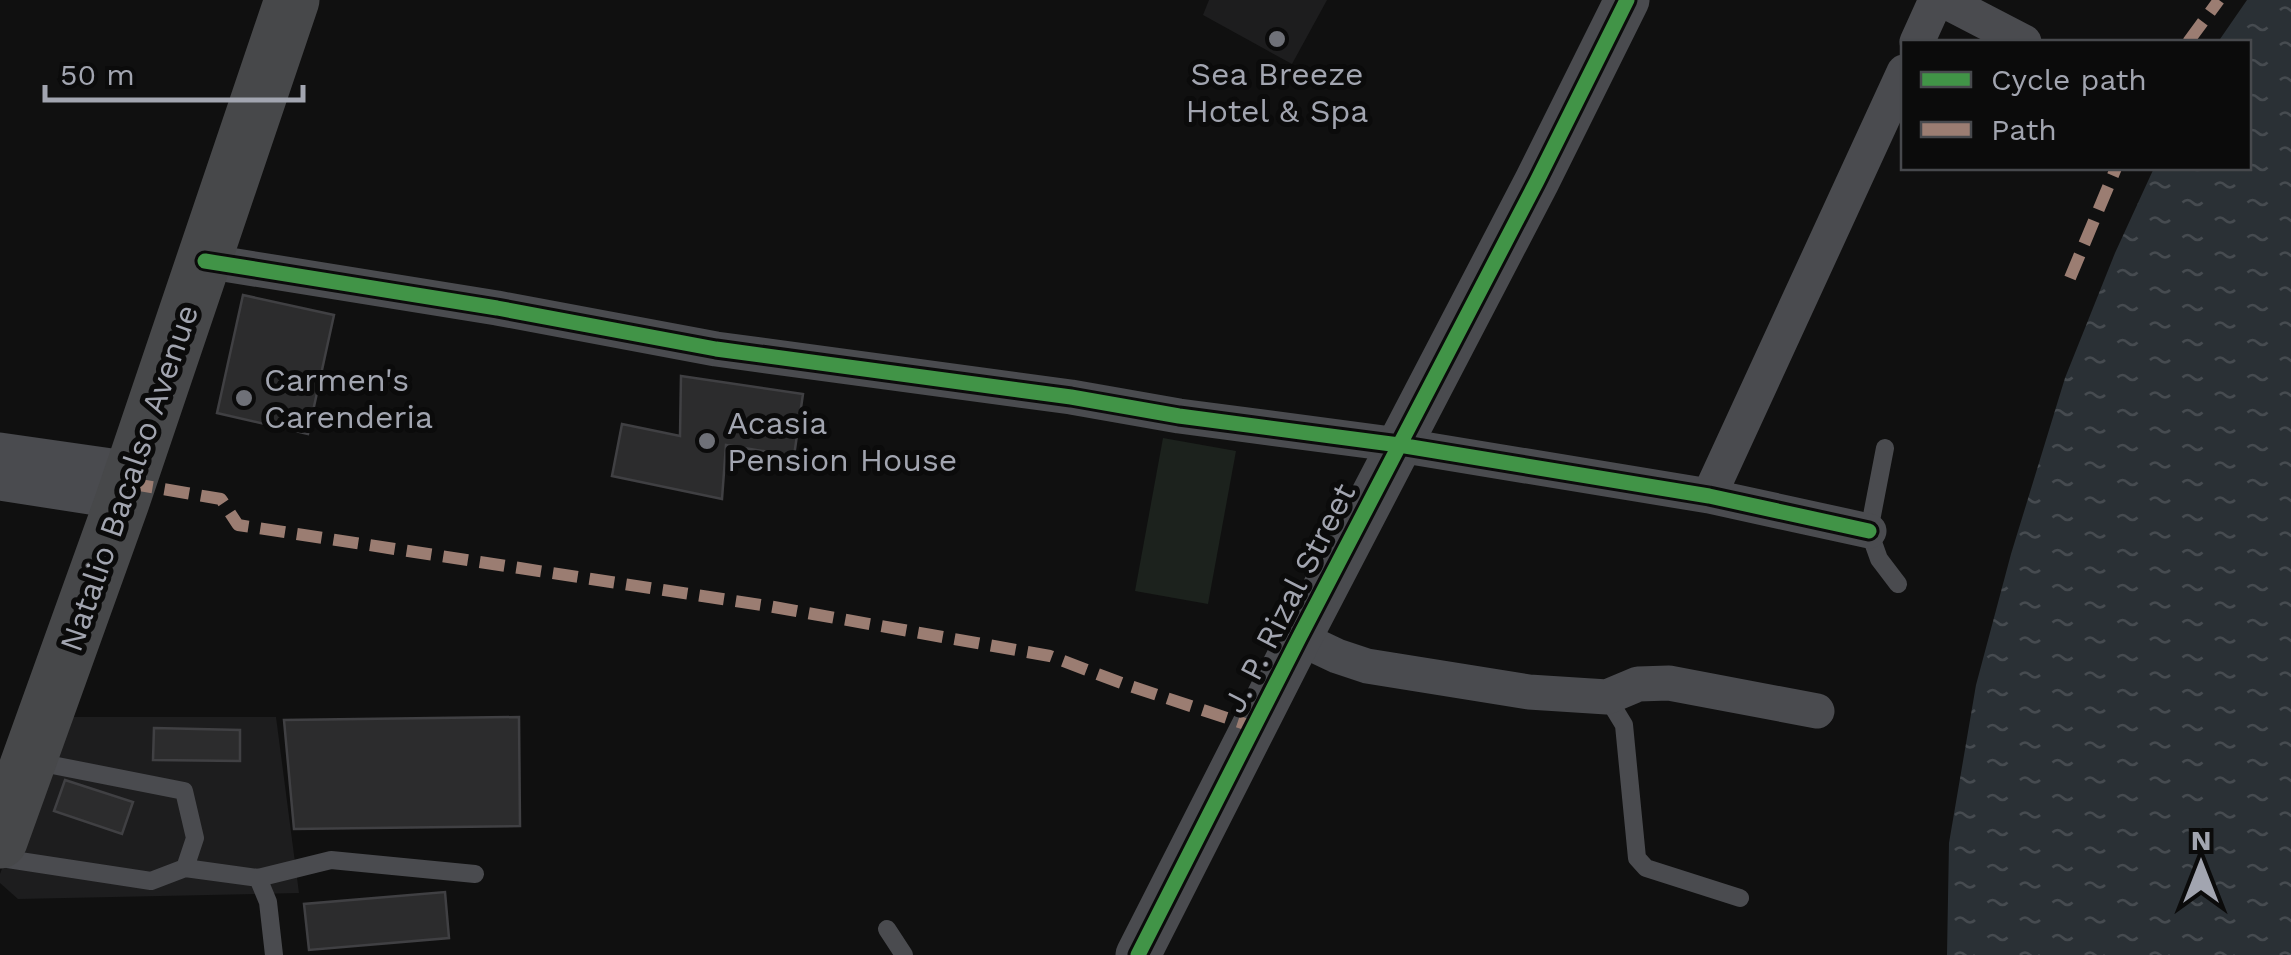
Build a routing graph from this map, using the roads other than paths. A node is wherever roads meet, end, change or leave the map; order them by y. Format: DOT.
graph roads {
  1 [pos="292,0"];
  2 [pos="1626,0"];
  3 [pos="1940,0"];
  4 [pos="1918,40"];
  5 [pos="2020,40"];
  6 [pos="1901,79"];
  7 [pos="205,261"];
  8 [pos="1399,446"];
  9 [pos="1885,448"];
  10 [pos="0,450"];
  11 [pos="0,483"];
  12 [pos="128,485"];
  13 [pos="1709,496"];
  14 [pos="1869,531"];
  15 [pos="1898,584"];
  16 [pos="1299,638"];
  17 [pos="1607,697"];
  18 [pos="1817,712"];
  19 [pos="30,760"];
  20 [pos="0,840"];
  21 [pos="0,858"];
  22 [pos="185,868"];
  23 [pos="476,874"];
  24 [pos="258,878"];
  25 [pos="1740,898"];
  26 [pos="886,929"];
  27 [pos="274,955"];
  28 [pos="904,955"];
  29 [pos="1138,955"];
  1 -- 7 [label="highway, Natalio Bacalso Avenue"];
  2 -- 8 [label="street, J. P. Rizal Street"];
  3 -- 4 [label="street"];
  3 -- 5 [label="street"];
  6 -- 13 [label="street"];
  7 -- 8 [label="street"];
  7 -- 12 [label="highway, Natalio Bacalso Avenue"];
  8 -- 13 [label="street"];
  8 -- 16 [label="street, J. P. Rizal Street"];
  9 -- 14 [label="lane"];
  10 -- 12 [label="street"];
  11 -- 12 [label="street"];
  12 -- 19 [label="highway, Natalio Bacalso Avenue"];
  13 -- 14 [label="street"];
  14 -- 15 [label="lane"];
  16 -- 17 [label="street"];
  16 -- 29 [label="street, J. P. Rizal Street"];
  17 -- 18 [label="street"];
  17 -- 25 [label="lane"];
  19 -- 20 [label="highway, Natalio Bacalso Avenue"];
  19 -- 22 [label="lane"];
  21 -- 22 [label="lane"];
  22 -- 24 [label="lane"];
  23 -- 24 [label="lane"];
  24 -- 27 [label="lane"];
  26 -- 28 [label="lane"];
}
